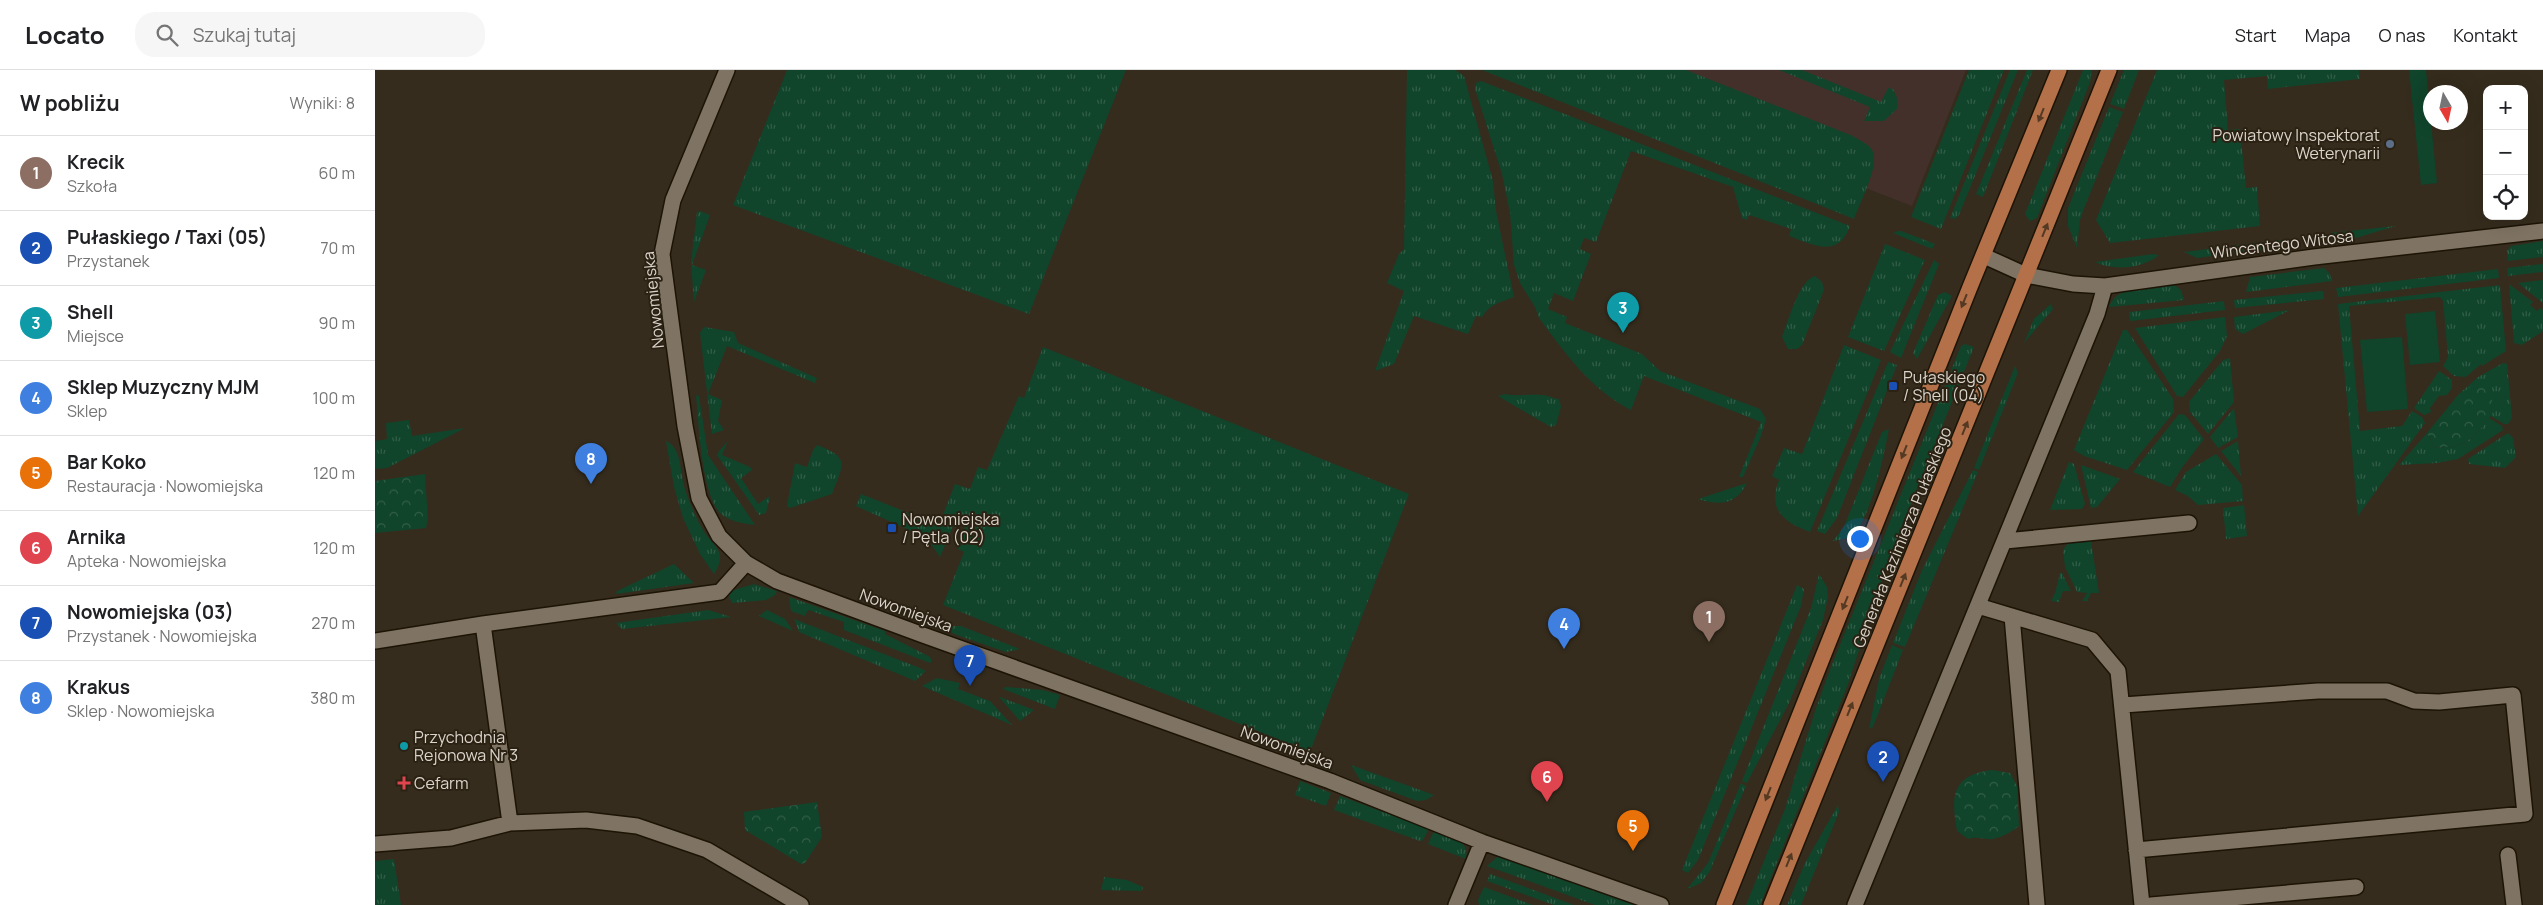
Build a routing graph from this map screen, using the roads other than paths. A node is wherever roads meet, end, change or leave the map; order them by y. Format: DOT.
graph roads {
  1 [pos="727,70"];
  2 [pos="2059,70"];
  3 [pos="2109,70"];
  4 [pos="2543,231"];
  5 [pos="1984,256"];
  6 [pos="2027,275"];
  7 [pos="2105,286"];
  8 [pos="2189,523"];
  9 [pos="2005,541"];
  10 [pos="746,563"];
  11 [pos="1978,606"];
  12 [pos="2012,616"];
  13 [pos="483,624"];
  14 [pos="375,641"];
  15 [pos="2123,705"];
  16 [pos="510,823"];
  17 [pos="1482,842"];
  18 [pos="375,844"];
  19 [pos="2136,850"];
  20 [pos="2508,855"];
  21 [pos="2356,887"];
  22 [pos="801,905"];
  23 [pos="1456,905"];
  24 [pos="1661,905"];
  25 [pos="1723,905"];
  26 [pos="1771,905"];
  27 [pos="1855,905"];
  28 [pos="2037,905"];
  29 [pos="2142,905"];
  30 [pos="2151,905"];
  31 [pos="2514,905"];
  1 -- 10 [label="street, Nowomiejska"];
  2 -- 5 [label="main road, Generała Kazimierza Pułaskiego, one-way"];
  6 -- 3 [label="main road, Generała Kazimierza Pułaskiego, one-way"];
  4 -- 7 [label="street, Wincentego Witosa"];
  5 -- 6 [label="street, Wincentego Witosa"];
  5 -- 25 [label="main road, Generała Kazimierza Pułaskiego, one-way"];
  6 -- 7 [label="street, Wincentego Witosa"];
  26 -- 6 [label="main road, Generała Kazimierza Pułaskiego, one-way"];
  7 -- 9 [label="street"];
  8 -- 9 [label="street"];
  9 -- 11 [label="street"];
  10 -- 13 [label="street"];
  10 -- 17 [label="street, Nowomiejska"];
  11 -- 12 [label="street"];
  11 -- 27 [label="street"];
  12 -- 15 [label="street"];
  12 -- 28 [label="street"];
  13 -- 14 [label="street"];
  13 -- 16 [label="street"];
  15 -- 19 [label="street"];
  15 -- 19 [label="street"];
  16 -- 18 [label="street"];
  16 -- 22 [label="street"];
  17 -- 23 [label="street"];
  17 -- 24 [label="street, Nowomiejska"];
  19 -- 29 [label="street"];
  20 -- 31 [label="street"];
  21 -- 30 [label="street"];
}
